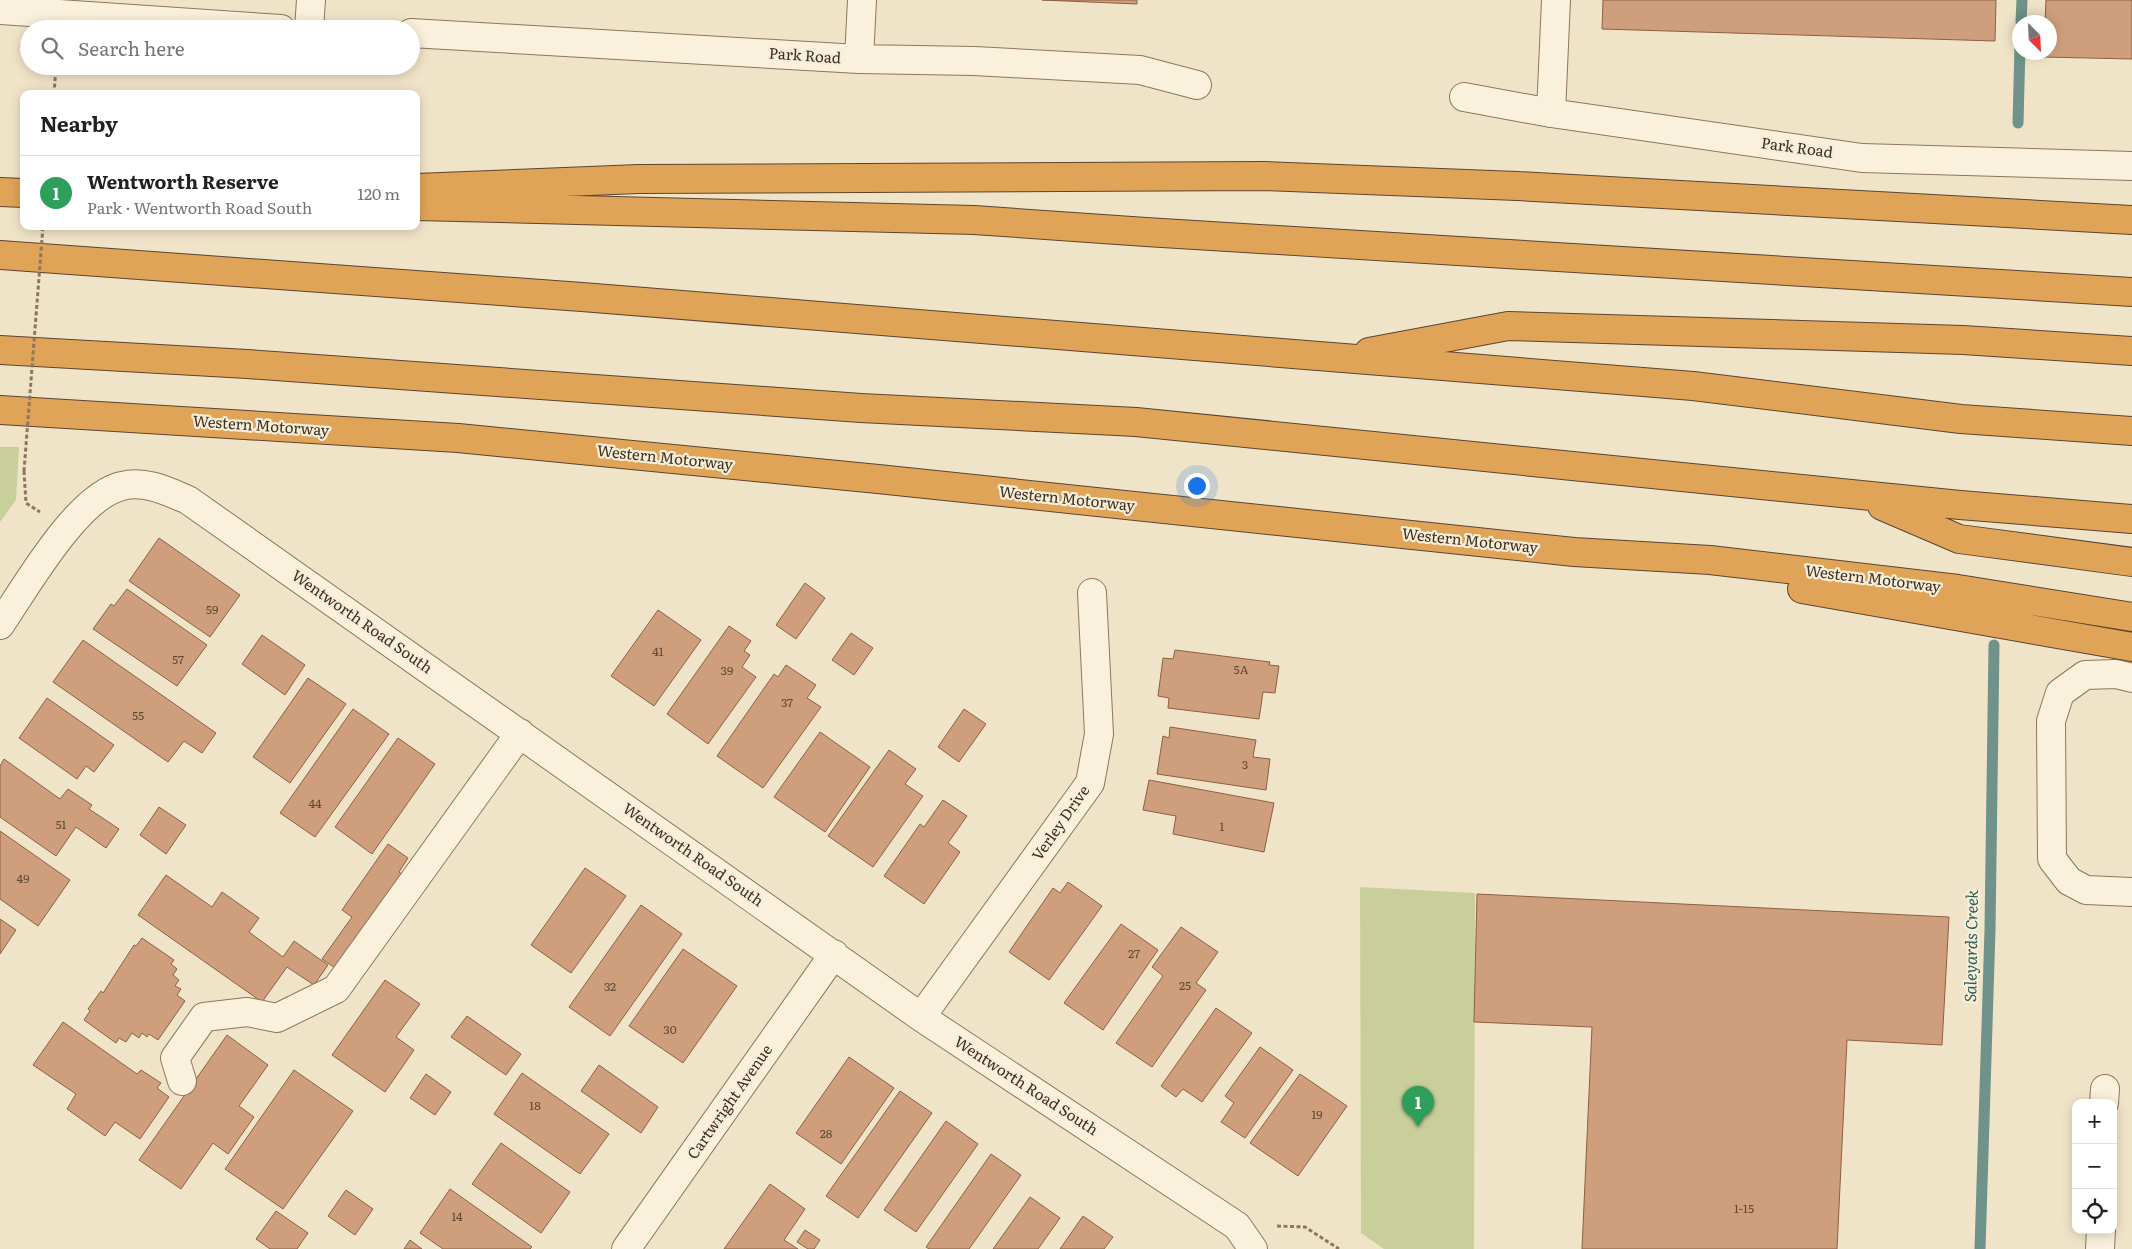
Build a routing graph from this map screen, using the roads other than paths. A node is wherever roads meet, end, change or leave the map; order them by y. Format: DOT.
graph roads {
  1 [pos="311,0"];
  2 [pos="862,0"];
  3 [pos="1556,0"];
  4 [pos="0,10"];
  5 [pos="148,20"];
  6 [pos="310,20"];
  7 [pos="420,35"];
  8 [pos="859,60"];
  9 [pos="1198,85"];
  10 [pos="1464,97"];
  11 [pos="1551,113"];
  12 [pos="2132,166"];
  13 [pos="420,188"];
  14 [pos="0,192"];
  15 [pos="20,193"];
  16 [pos="420,206"];
  17 [pos="2132,220"];
  18 [pos="0,255"];
  19 [pos="2132,292"];
  20 [pos="0,350"];
  21 [pos="2132,351"];
  22 [pos="1333,358"];
  23 [pos="0,410"];
  24 [pos="2132,431"];
  25 [pos="1857,495"];
  26 [pos="2132,519"];
  27 [pos="2132,562"];
  28 [pos="1092,593"];
  29 [pos="1957,602"];
  30 [pos="2132,616"];
  31 [pos="0,625"];
  32 [pos="2132,647"];
  33 [pos="2132,678"];
  34 [pos="520,733"];
  35 [pos="2132,892"];
  36 [pos="834,954"];
  37 [pos="921,1017"];
  38 [pos="182,1081"];
  39 [pos="2101,1234"];
  40 [pos="626,1249"];
  41 [pos="1253,1249"];
  42 [pos="2100,1249"];
  1 -- 6 [label="street"];
  2 -- 8 [label="street"];
  3 -- 11 [label="street"];
  4 -- 5 [label="street"];
  7 -- 8 [label="street, Park Road"];
  8 -- 9 [label="street, Park Road"];
  10 -- 11 [label="street, Park Road"];
  11 -- 12 [label="street, Park Road"];
  13 -- 17 [label="highway"];
  14 -- 15 [label="highway"];
  16 -- 19 [label="highway"];
  18 -- 22 [label="highway"];
  20 -- 25 [label="highway"];
  21 -- 22 [label="highway"];
  22 -- 24 [label="highway"];
  23 -- 29 [label="highway, Western Motorway"];
  25 -- 26 [label="highway"];
  25 -- 27 [label="highway"];
  28 -- 37 [label="street, Verley Drive"];
  29 -- 30 [label="highway, Western Motorway"];
  29 -- 32 [label="highway"];
  31 -- 34 [label="street, Wentworth Road South"];
  33 -- 35 [label="street"];
  34 -- 36 [label="street, Wentworth Road South"];
  34 -- 38 [label="street"];
  36 -- 37 [label="street, Wentworth Road South"];
  36 -- 40 [label="street, Cartwright Avenue"];
  37 -- 41 [label="street, Wentworth Road South"];
  39 -- 42 [label="street"];
}
